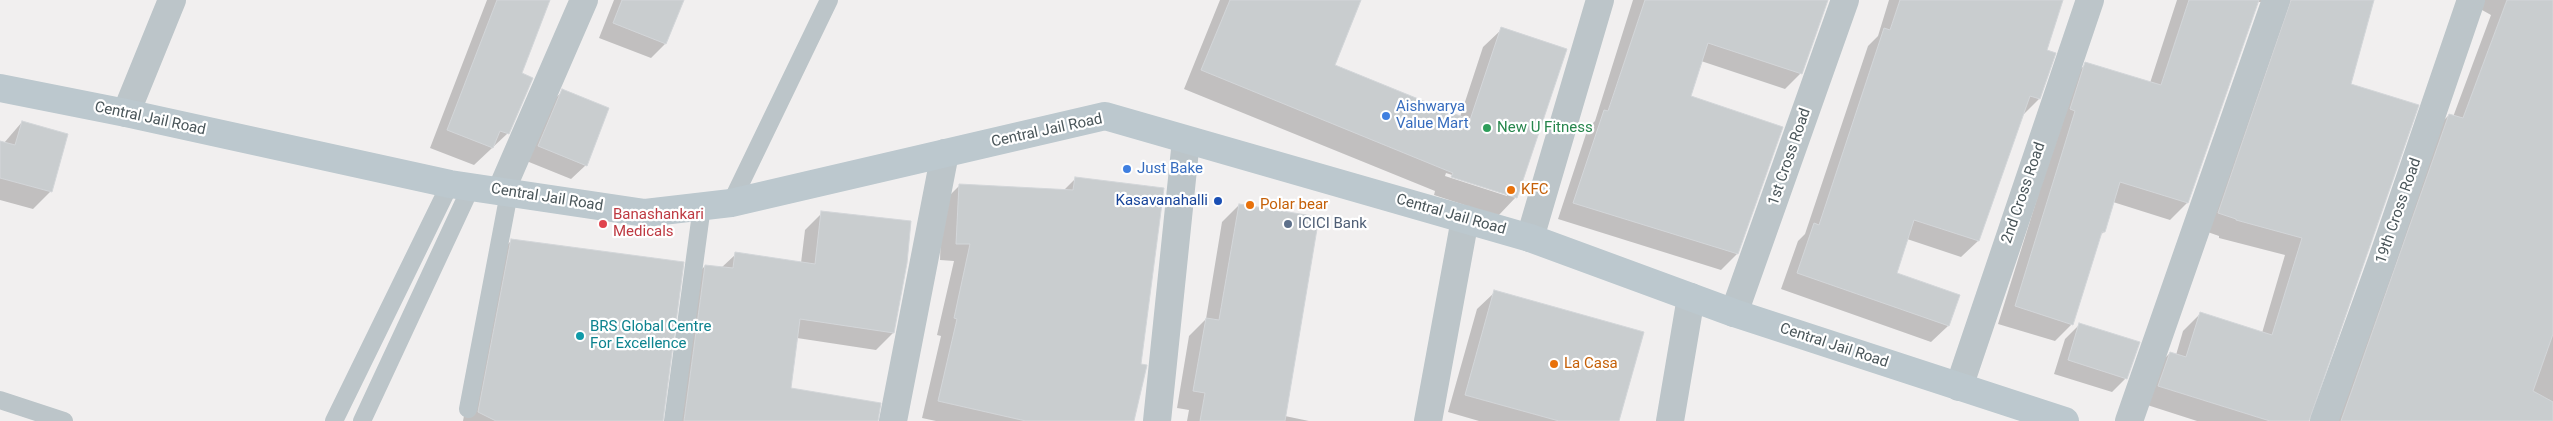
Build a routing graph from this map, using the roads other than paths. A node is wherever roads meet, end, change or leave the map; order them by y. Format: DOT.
graph roads {
  1 [pos="172,0"];
  2 [pos="584,0"];
  3 [pos="829,0"];
  4 [pos="1600,0"];
  5 [pos="1845,0"];
  6 [pos="2090,0"];
  7 [pos="2276,0"];
  8 [pos="2471,0"];
  9 [pos="0,88"];
  10 [pos="126,113"];
  11 [pos="1186,140"];
  12 [pos="945,153"];
  13 [pos="460,185"];
  14 [pos="505,192"];
  15 [pos="731,203"];
  16 [pos="702,206"];
  17 [pos="1465,219"];
  18 [pos="1530,238"];
  19 [pos="1691,297"];
  20 [pos="1734,313"];
  21 [pos="1959,387"];
  22 [pos="0,400"];
  23 [pos="468,409"];
  24 [pos="64,421"];
  25 [pos="334,421"];
  26 [pos="362,421"];
  27 [pos="673,421"];
  28 [pos="893,421"];
  29 [pos="1157,421"];
  30 [pos="1428,421"];
  31 [pos="1670,421"];
  32 [pos="2065,421"];
  33 [pos="2129,421"];
  34 [pos="2324,421"];
  1 -- 10 [label="street"];
  2 -- 14 [label="street"];
  3 -- 15 [label="lane"];
  4 -- 18 [label="street"];
  5 -- 20 [label="street, 1st Cross Road"];
  6 -- 21 [label="street, 2nd Cross Road"];
  7 -- 33 [label="street"];
  8 -- 34 [label="street, 19th Cross Road"];
  9 -- 10 [label="main road, Central Jail Road"];
  10 -- 13 [label="main road, Central Jail Road"];
  11 -- 12 [label="main road, Central Jail Road"];
  11 -- 17 [label="main road, Central Jail Road"];
  11 -- 29 [label="street"];
  12 -- 15 [label="main road, Central Jail Road"];
  12 -- 28 [label="street"];
  13 -- 14 [label="main road, Central Jail Road"];
  13 -- 25 [label="lane"];
  13 -- 26 [label="lane"];
  14 -- 16 [label="main road, Central Jail Road"];
  14 -- 23 [label="lane"];
  15 -- 16 [label="main road, Central Jail Road"];
  16 -- 27 [label="lane"];
  17 -- 18 [label="main road, Central Jail Road"];
  17 -- 30 [label="street"];
  18 -- 19 [label="main road, Central Jail Road"];
  19 -- 20 [label="main road, Central Jail Road"];
  19 -- 31 [label="street"];
  20 -- 21 [label="main road, Central Jail Road"];
  21 -- 32 [label="main road, Central Jail Road"];
  22 -- 24 [label="lane"];
}
